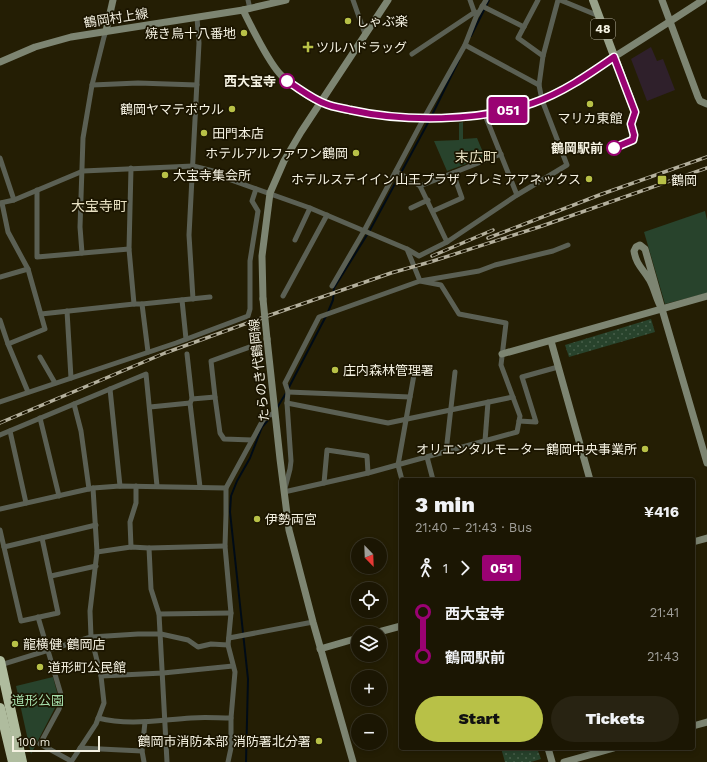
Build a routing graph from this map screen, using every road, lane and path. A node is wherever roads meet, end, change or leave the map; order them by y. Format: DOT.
graph roads {
  1 [pos="113,0"];
  2 [pos="248,0"];
  3 [pos="286,0"];
  4 [pos="353,0"];
  5 [pos="388,0"];
  6 [pos="470,0"];
  7 [pos="486,0"];
  8 [pos="538,0"];
  9 [pos="559,0"];
  10 [pos="593,0"];
  11 [pos="662,0"];
  12 [pos="703,0"];
  13 [pos="482,6"];
  14 [pos="246,9"];
  15 [pos="476,15"];
  16 [pos="599,16"];
  17 [pos="197,18"];
  18 [pos="670,21"];
  19 [pos="524,27"];
  20 [pos="106,31"];
  21 [pos="365,34"];
  22 [pos="465,45"];
  23 [pos="412,54"];
  24 [pos="543,56"];
  25 [pos="614,57"];
  26 [pos="0,62"];
  27 [pos="92,85"];
  28 [pos="197,85"];
  29 [pos="538,85"];
  30 [pos="542,100"];
  31 [pos="320,102"];
  32 [pos="631,102"];
  33 [pos="707,104"];
  34 [pos="485,115"];
  35 [pos="424,118"];
  36 [pos="500,154"];
  37 [pos="0,158"];
  38 [pos="193,166"];
  39 [pos="131,168"];
  40 [pos="83,171"];
  41 [pos="396,171"];
  42 [pos="453,173"];
  43 [pos="420,186"];
  44 [pos="256,189"];
  45 [pos="37,190"];
  46 [pos="270,193"];
  47 [pos="517,195"];
  48 [pos="14,200"];
  49 [pos="428,200"];
  50 [pos="1,203"];
  51 [pos="310,208"];
  52 [pos="411,208"];
  53 [pos="433,211"];
  54 [pos="327,215"];
  55 [pos="364,231"];
  56 [pos="295,240"];
  57 [pos="447,242"];
  58 [pos="568,245"];
  59 [pos="129,249"];
  60 [pos="406,249"];
  61 [pos="82,253"];
  62 [pos="28,269"];
  63 [pos="0,277"];
  64 [pos="420,281"];
  65 [pos="332,286"];
  66 [pos="283,296"];
  67 [pos="707,296"];
  68 [pos="210,298"];
  69 [pos="193,299"];
  70 [pos="182,300"];
  71 [pos="134,304"];
  72 [pos="142,304"];
  73 [pos="662,309"];
  74 [pos="66,311"];
  75 [pos="41,314"];
  76 [pos="0,320"];
  77 [pos="186,339"];
  78 [pos="551,341"];
  79 [pos="8,344"];
  80 [pos="258,344"];
  81 [pos="148,352"];
  82 [pos="187,354"];
  83 [pos="502,354"];
  84 [pos="40,357"];
  85 [pos="558,367"];
  86 [pos="415,369"];
  87 [pos="455,372"];
  88 [pos="71,378"];
  89 [pos="55,383"];
  90 [pos="110,389"];
  91 [pos="28,392"];
  92 [pos="288,392"];
  93 [pos="215,397"];
  94 [pos="410,397"];
  95 [pos="513,397"];
  96 [pos="191,401"];
  97 [pos="0,402"];
  98 [pos="488,402"];
  99 [pos="287,403"];
  100 [pos="74,404"];
  101 [pos="150,407"];
  102 [pos="450,410"];
  103 [pos="275,412"];
  104 [pos="40,418"];
  105 [pos="406,419"];
  106 [pos="519,421"];
  107 [pos="10,431"];
  108 [pos="0,436"];
  109 [pos="252,440"];
  110 [pos="485,441"];
  111 [pos="446,452"];
  112 [pos="427,458"];
  113 [pos="707,463"];
  114 [pos="398,464"];
  115 [pos="368,473"];
  116 [pos="402,478"];
  117 [pos="432,478"];
  118 [pos="589,478"];
  119 [pos="324,483"];
  120 [pos="120,486"];
  121 [pos="136,486"];
  122 [pos="157,486"];
  123 [pos="91,488"];
  124 [pos="200,488"];
  125 [pos="226,488"];
  126 [pos="284,492"];
  127 [pos="59,496"];
  128 [pos="26,503"];
  129 [pos="0,509"];
  130 [pos="96,525"];
  131 [pos="0,530"];
  132 [pos="42,538"];
  133 [pos="707,538"];
  134 [pos="695,541"];
  135 [pos="224,546"];
  136 [pos="4,547"];
  137 [pos="131,547"];
  138 [pos="149,548"];
  139 [pos="97,552"];
  140 [pos="96,566"];
  141 [pos="51,576"];
  142 [pos="230,613"];
  143 [pos="160,614"];
  144 [pos="38,617"];
  145 [pos="313,622"];
  146 [pos="399,627"];
  147 [pos="387,630"];
  148 [pos="161,634"];
  149 [pos="91,637"];
  150 [pos="229,638"];
  151 [pos="351,640"];
  152 [pos="228,645"];
  153 [pos="48,649"];
  154 [pos="320,649"];
  155 [pos="0,664"];
  156 [pos="233,666"];
  157 [pos="163,673"];
  158 [pos="101,676"];
  159 [pos="0,708"];
  160 [pos="98,718"];
  161 [pos="231,718"];
  162 [pos="165,721"];
  163 [pos="145,722"];
  164 [pos="707,722"];
  165 [pos="695,725"];
  166 [pos="80,748"];
  167 [pos="549,750"];
  168 [pos="607,750"];
  169 [pos="142,751"];
  170 [pos="13,762"];
  171 [pos="22,762"];
  172 [pos="71,762"];
  173 [pos="144,762"];
  174 [pos="167,762"];
  175 [pos="228,762"];
  176 [pos="354,762"];
  177 [pos="552,762"];
  178 [pos="564,762"];
  1 -- 20 [label="street"];
  2 -- 14 [label="street"];
  3 -- 14 [label="street, 鶴岡村上線"];
  4 -- 21 [label="street"];
  5 -- 21 [label="street, たらのき代鶴岡線"];
  6 -- 15 [label="street"];
  7 -- 13 [label="street"];
  8 -- 19 [label="street"];
  9 -- 16 [label="street"];
  9 -- 24 [label="street"];
  10 -- 16 [label="main road, 48"];
  11 -- 18 [label="street"];
  12 -- 18 [label="street"];
  13 -- 15 [label="street"];
  13 -- 19 [label="street"];
  14 -- 17 [label="street, 鶴岡村上線"];
  14 -- 31 [label="street"];
  15 -- 22 [label="street"];
  15 -- 23 [label="street"];
  16 -- 25 [label="main road, 48"];
  17 -- 20 [label="street, 鶴岡村上線"];
  17 -- 28 [label="street"];
  18 -- 25 [label="street"];
  18 -- 33 [label="street"];
  19 -- 24 [label="street"];
  20 -- 26 [label="street, 鶴岡村上線"];
  20 -- 27 [label="street"];
  21 -- 31 [label="street, たらのき代鶴岡線"];
  22 -- 29 [label="street"];
  22 -- 35 [label="street"];
  24 -- 29 [label="street"];
  25 -- 30 [label="street"];
  25 -- 32 [label="main road, 48"];
  27 -- 28 [label="street"];
  27 -- 40 [label="street"];
  28 -- 38 [label="street"];
  29 -- 30 [label="street"];
  30 -- 34 [label="street"];
  30 -- 47 [label="street"];
  31 -- 35 [label="street"];
  31 -- 46 [label="street, たらのき代鶴岡線"];
  34 -- 35 [label="street"];
  34 -- 36 [label="street"];
  35 -- 41 [label="street"];
  36 -- 42 [label="street"];
  36 -- 47 [label="street"];
  37 -- 48 [label="street"];
  38 -- 39 [label="street"];
  38 -- 44 [label="street"];
  38 -- 69 [label="street"];
  39 -- 40 [label="street"];
  39 -- 59 [label="street"];
  40 -- 45 [label="street"];
  40 -- 61 [label="street"];
  41 -- 43 [label="street"];
  41 -- 55 [label="street"];
  42 -- 43 [label="street"];
  42 -- 53 [label="street"];
  43 -- 49 [label="street"];
  44 -- 46 [label="street"];
  44 -- 77 [label="street"];
  45 -- 48 [label="street"];
  45 -- 61 [label="street"];
  46 -- 51 [label="street"];
  46 -- 103 [label="street, たらのき代鶴岡線, bridge"];
  47 -- 57 [label="street"];
  48 -- 50 [label="street"];
  49 -- 52 [label="street"];
  49 -- 53 [label="street"];
  50 -- 62 [label="street"];
  51 -- 54 [label="street"];
  51 -- 56 [label="street"];
  53 -- 57 [label="street"];
  54 -- 55 [label="street"];
  54 -- 66 [label="street"];
  55 -- 60 [label="street"];
  55 -- 65 [label="street"];
  57 -- 60 [label="street"];
  58 -- 64 [label="street"];
  59 -- 61 [label="street"];
  59 -- 71 [label="street"];
  60 -- 64 [label="street"];
  62 -- 63 [label="street"];
  62 -- 75 [label="street"];
  64 -- 83 [label="street"];
  64 -- 92 [label="street"];
  67 -- 73 [label="street"];
  68 -- 69 [label="street"];
  69 -- 70 [label="street"];
  70 -- 72 [label="street"];
  70 -- 77 [label="street"];
  71 -- 72 [label="street"];
  71 -- 74 [label="street"];
  72 -- 81 [label="street"];
  73 -- 73 [label="street"];
  73 -- 78 [label="street"];
  73 -- 113 [label="street"];
  74 -- 75 [label="street"];
  74 -- 88 [label="street"];
  75 -- 79 [label="street"];
  76 -- 79 [label="street"];
  77 -- 81 [label="street"];
  78 -- 83 [label="street"];
  78 -- 85 [label="street"];
  79 -- 91 [label="street"];
  80 -- 93 [label="street"];
  81 -- 88 [label="street"];
  82 -- 96 [label="street"];
  83 -- 95 [label="street"];
  84 -- 89 [label="street"];
  85 -- 106 [label="street"];
  85 -- 118 [label="street"];
  86 -- 94 [label="street"];
  87 -- 102 [label="street"];
  88 -- 89 [label="street"];
  89 -- 91 [label="street"];
  90 -- 100 [label="street"];
  90 -- 101 [label="street"];
  90 -- 120 [label="street"];
  91 -- 97 [label="street"];
  92 -- 94 [label="street"];
  92 -- 99 [label="street"];
  93 -- 96 [label="street"];
  93 -- 109 [label="street"];
  94 -- 105 [label="street"];
  95 -- 98 [label="street"];
  95 -- 106 [label="street"];
  96 -- 101 [label="street"];
  96 -- 124 [label="street"];
  98 -- 102 [label="street"];
  98 -- 110 [label="street"];
  99 -- 105 [label="street"];
  99 -- 126 [label="street"];
  100 -- 104 [label="street"];
  100 -- 123 [label="street"];
  101 -- 122 [label="street"];
  102 -- 105 [label="street"];
  102 -- 111 [label="street"];
  103 -- 109 [label="street"];
  103 -- 126 [label="street, たらのき代鶴岡線"];
  104 -- 107 [label="street"];
  104 -- 127 [label="street"];
  105 -- 114 [label="street"];
  106 -- 110 [label="street"];
  107 -- 108 [label="street"];
  107 -- 128 [label="street"];
  109 -- 125 [label="street"];
  110 -- 111 [label="street"];
  111 -- 112 [label="street"];
  112 -- 114 [label="street"];
  112 -- 117 [label="street"];
  114 -- 115 [label="street"];
  114 -- 116 [label="street"];
  115 -- 119 [label="street"];
  115 -- 119 [label="street"];
  119 -- 126 [label="street"];
  120 -- 121 [label="street"];
  120 -- 123 [label="street"];
  121 -- 122 [label="street"];
  121 -- 137 [label="street"];
  122 -- 124 [label="street"];
  123 -- 127 [label="street"];
  123 -- 130 [label="street"];
  124 -- 125 [label="street"];
  125 -- 135 [label="street"];
  126 -- 145 [label="street, たらのき代鶴岡線"];
  127 -- 128 [label="street"];
  128 -- 129 [label="street"];
  130 -- 132 [label="street"];
  130 -- 139 [label="street"];
  131 -- 136 [label="street"];
  132 -- 136 [label="street"];
  132 -- 141 [label="street"];
  133 -- 134 [label="street"];
  135 -- 138 [label="street"];
  135 -- 142 [label="street"];
  136 -- 144 [label="street"];
  137 -- 138 [label="street"];
  137 -- 139 [label="street"];
  138 -- 143 [label="street"];
  139 -- 140 [label="street"];
  140 -- 141 [label="street"];
  140 -- 149 [label="street"];
  141 -- 144 [label="street"];
  142 -- 143 [label="street"];
  142 -- 150 [label="street"];
  143 -- 148 [label="street"];
  144 -- 153 [label="street"];
  145 -- 150 [label="street"];
  145 -- 154 [label="street, たらのき代鶴岡線"];
  146 -- 147 [label="street"];
  148 -- 149 [label="street"];
  148 -- 152 [label="street"];
  148 -- 157 [label="street"];
  149 -- 153 [label="street"];
  149 -- 158 [label="street"];
  150 -- 152 [label="street"];
  151 -- 154 [label="street"];
  152 -- 156 [label="street"];
  153 -- 155 [label="street"];
  153 -- 172 [label="street"];
  154 -- 176 [label="street, たらのき代鶴岡線"];
  155 -- 171 [label="highway"];
  156 -- 157 [label="street"];
  156 -- 161 [label="street"];
  157 -- 158 [label="street"];
  157 -- 162 [label="street"];
  158 -- 160 [label="street"];
  159 -- 170 [label="highway"];
  160 -- 163 [label="street"];
  160 -- 166 [label="street"];
  161 -- 162 [label="street"];
  161 -- 175 [label="street"];
  162 -- 163 [label="street"];
  162 -- 174 [label="street"];
  163 -- 169 [label="street"];
  164 -- 165 [label="street"];
  166 -- 169 [label="street"];
  166 -- 172 [label="street"];
  167 -- 177 [label="street"];
  168 -- 178 [label="street"];
  169 -- 173 [label="street"];
}
